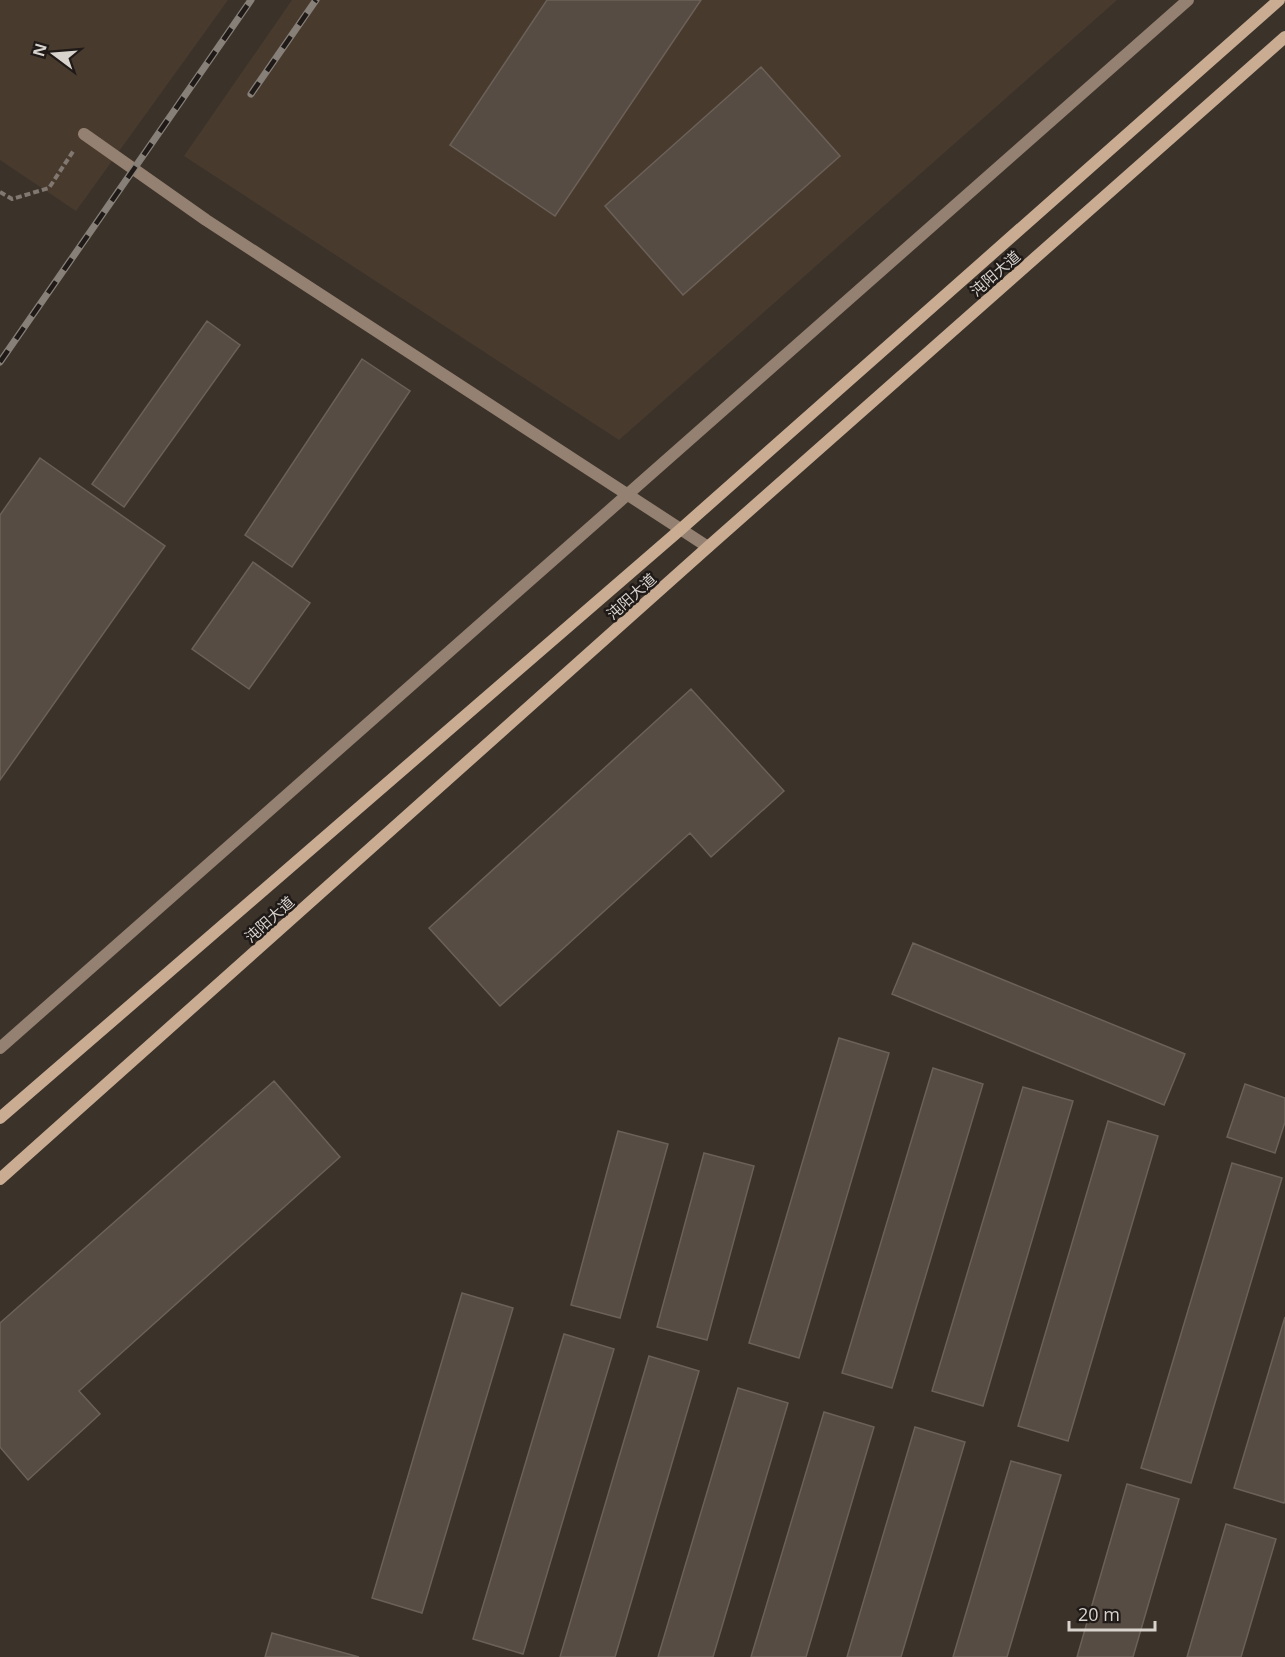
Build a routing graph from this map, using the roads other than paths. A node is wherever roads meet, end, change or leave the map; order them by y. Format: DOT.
graph roads {
  1 [pos="1188,0"];
  2 [pos="1279,0"];
  3 [pos="1285,37"];
  4 [pos="84,134"];
  5 [pos="627,495"];
  6 [pos="681,529"];
  7 [pos="708,547"];
  8 [pos="0,1047"];
  9 [pos="0,1119"];
  10 [pos="0,1179"];
  1 -- 5 [label="street"];
  2 -- 6 [label="main road, 沌阳大道"];
  3 -- 7 [label="main road, 沌阳大道"];
  4 -- 5 [label="street"];
  5 -- 6 [label="street"];
  5 -- 8 [label="street"];
  6 -- 7 [label="street"];
  6 -- 9 [label="main road, 沌阳大道"];
  7 -- 10 [label="main road, 沌阳大道"];
}
